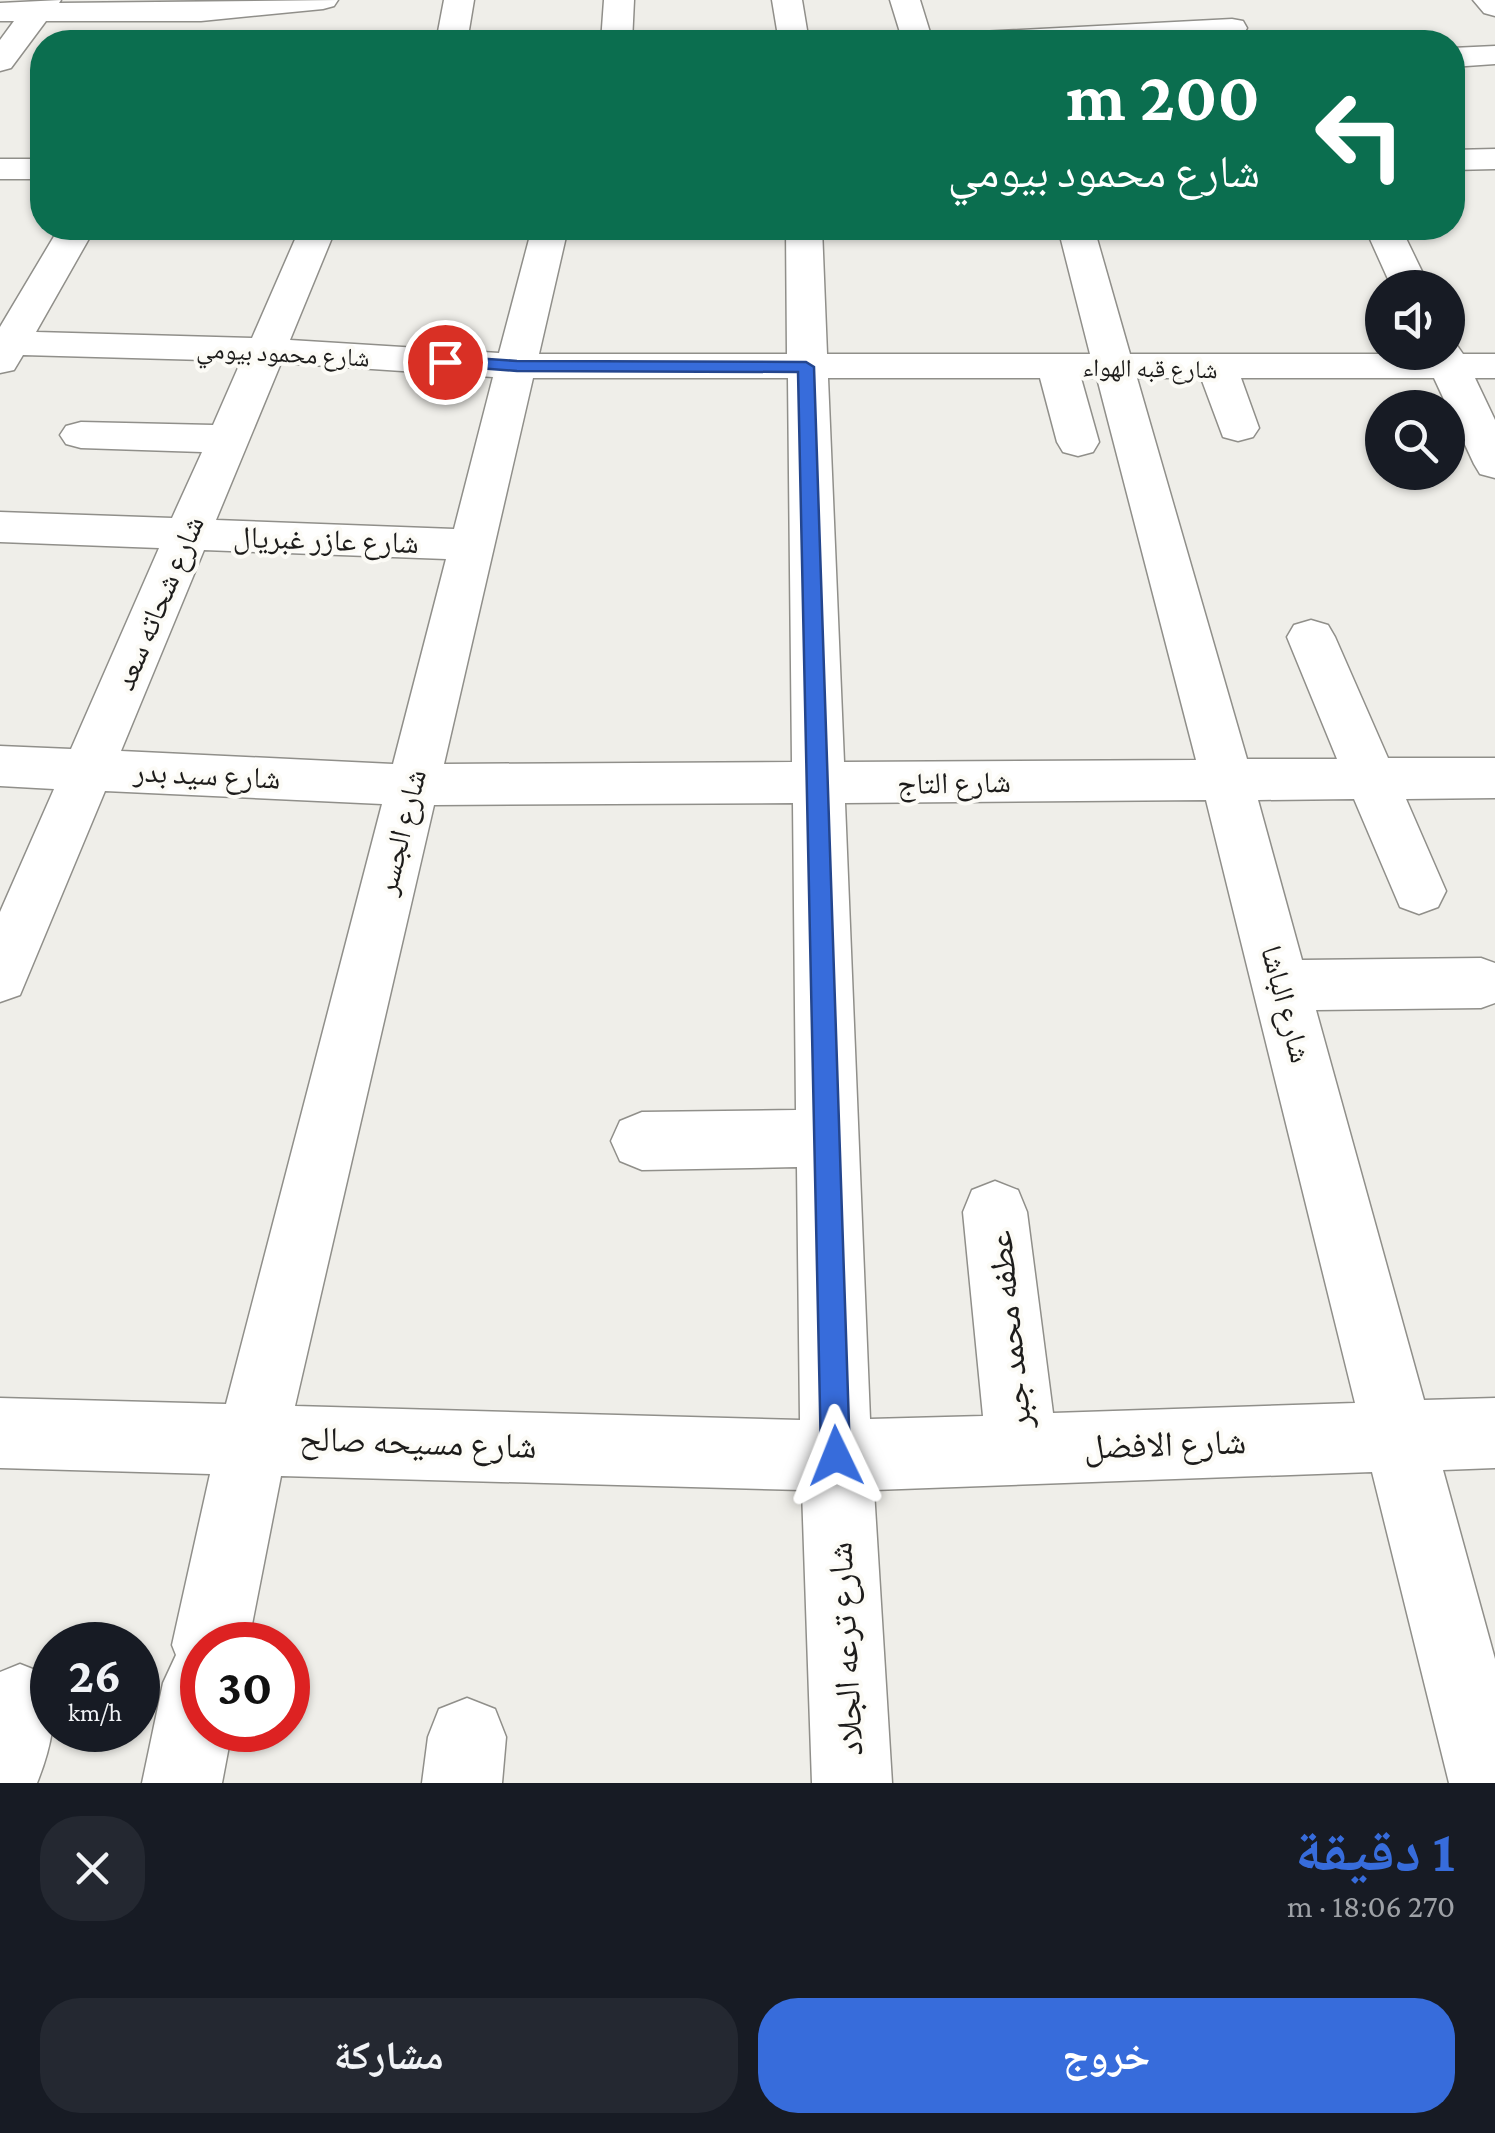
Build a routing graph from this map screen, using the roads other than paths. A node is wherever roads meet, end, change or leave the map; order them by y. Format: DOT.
graph roads {
  1 [pos="323,0"];
  2 [pos="458,0"];
  3 [pos="619,0"];
  4 [pos="787,0"];
  5 [pos="906,0"];
  6 [pos="1208,0"];
  7 [pos="1488,0"];
  8 [pos="42,6"];
  9 [pos="1495,6"];
  10 [pos="204,7"];
  11 [pos="0,12"];
  12 [pos="302,15"];
  13 [pos="190,30"];
  14 [pos="454,30"];
  15 [pos="618,30"];
  16 [pos="792,30"];
  17 [pos="915,30"];
  18 [pos="1234,30"];
  19 [pos="1495,55"];
  20 [pos="1465,57"];
  21 [pos="9,69"];
  22 [pos="1495,136"];
  23 [pos="1465,137"];
  24 [pos="1495,159"];
  25 [pos="1465,160"];
  26 [pos="0,169"];
  27 [pos="30,169"];
  28 [pos="70,240"];
  29 [pos="313,240"];
  30 [pos="547,240"];
  31 [pos="804,240"];
  32 [pos="1077,240"];
  33 [pos="1389,240"];
  34 [pos="1403,270"];
  35 [pos="4,349"];
  36 [pos="265,350"];
  37 [pos="1465,362"];
  38 [pos="1365,363"];
  39 [pos="517,366"];
  40 [pos="1495,366"];
  41 [pos="806,367"];
  42 [pos="1085,368"];
  43 [pos="1218,369"];
  44 [pos="1450,370"];
  45 [pos="1238,428"];
  46 [pos="81,435"];
  47 [pos="229,439"];
  48 [pos="1078,442"];
  49 [pos="1495,464"];
  50 [pos="0,527"];
  51 [pos="189,534"];
  52 [pos="472,546"];
  53 [pos="1312,637"];
  54 [pos="0,766"];
  55 [pos="88,770"];
  56 [pos="1372,779"];
  57 [pos="1227,780"];
  58 [pos="818,784"];
  59 [pos="413,785"];
  60 [pos="1491,787"];
  61 [pos="1419,891"];
  62 [pos="0,978"];
  63 [pos="1481,983"];
  64 [pos="1280,985"];
  65 [pos="826,1138"];
  66 [pos="642,1141"];
  67 [pos="995,1212"];
  68 [pos="0,1432"];
  69 [pos="1495,1433"];
  70 [pos="1398,1436"];
  71 [pos="253,1437"];
  72 [pos="1022,1449"];
  73 [pos="836,1456"];
  74 [pos="215,1622"];
  75 [pos="20,1703"];
  76 [pos="188,1752"];
  77 [pos="0,1776"];
  78 [pos="182,1783"];
  79 [pos="852,1783"];
  80 [pos="1490,1783"];
  1 -- 12 [label="street"];
  2 -- 14 [label="street"];
  3 -- 15 [label="street"];
  4 -- 16 [label="street"];
  5 -- 17 [label="street"];
  6 -- 18 [label="street"];
  7 -- 9 [label="street"];
  8 -- 10 [label="street"];
  8 -- 11 [label="street"];
  8 -- 21 [label="street"];
  10 -- 12 [label="street"];
  10 -- 13 [label="street"];
  19 -- 20 [label="street"];
  22 -- 23 [label="street"];
  24 -- 25 [label="street"];
  26 -- 27 [label="street"];
  28 -- 35 [label="street"];
  29 -- 36 [label="street, شارع شحاته سعد"];
  30 -- 39 [label="street, شارع الجسر"];
  31 -- 41 [label="street, شارع ترعه الجلاد"];
  32 -- 42 [label="street, شارع الباشا"];
  33 -- 34 [label="street"];
  35 -- 36 [label="street, شارع محمود بيومي"];
  36 -- 39 [label="street, شارع محمود بيومي"];
  36 -- 47 [label="street, شارع شحاته سعد"];
  37 -- 40 [label="street, شارع قبه الهواء"];
  38 -- 43 [label="street, شارع قبه الهواء"];
  39 -- 41 [label="street, شارع محمود بيومي"];
  39 -- 52 [label="street, شارع الجسر"];
  41 -- 42 [label="street, شارع قبه الهواء"];
  41 -- 58 [label="street, شارع ترعه الجلاد"];
  42 -- 43 [label="street, شارع قبه الهواء"];
  42 -- 48 [label="street"];
  42 -- 57 [label="street, شارع الباشا"];
  43 -- 45 [label="street"];
  44 -- 49 [label="street"];
  46 -- 47 [label="street"];
  47 -- 51 [label="street, شارع شحاته سعد"];
  50 -- 51 [label="street, شارع عازر غبريال"];
  51 -- 52 [label="street, شارع عازر غبريال"];
  51 -- 55 [label="street, شارع شحاته سعد"];
  52 -- 59 [label="street, شارع الجسر"];
  53 -- 56 [label="street"];
  54 -- 55 [label="street, شارع سيد بدر"];
  55 -- 59 [label="street, شارع سيد بدر"];
  55 -- 62 [label="street, شارع شحاته سعد"];
  56 -- 57 [label="street, شارع التاج"];
  56 -- 60 [label="street, شارع التاج"];
  56 -- 61 [label="street"];
  57 -- 58 [label="street, شارع التاج"];
  57 -- 64 [label="street, شارع الباشا"];
  58 -- 59 [label="street, شارع التاج"];
  58 -- 65 [label="street, شارع ترعه الجلاد"];
  59 -- 71 [label="street, شارع الجسر"];
  63 -- 64 [label="street"];
  64 -- 70 [label="street, شارع الباشا"];
  65 -- 66 [label="street"];
  65 -- 73 [label="street, شارع ترعه الجلاد"];
  67 -- 72 [label="street, عطفه محمد جبر"];
  68 -- 71 [label="street, شارع مسيحه صالح"];
  69 -- 70 [label="street, شارع الافضل"];
  70 -- 72 [label="street, شارع الافضل"];
  70 -- 80 [label="street, شارع الباشا"];
  71 -- 73 [label="street, شارع مسيحه صالح"];
  71 -- 74 [label="street, شارع الجسر"];
  72 -- 73 [label="street, شارع الافضل"];
  73 -- 79 [label="street, شارع ترعه الجلاد"];
  75 -- 77 [label="street"];
  76 -- 78 [label="street"];
}
